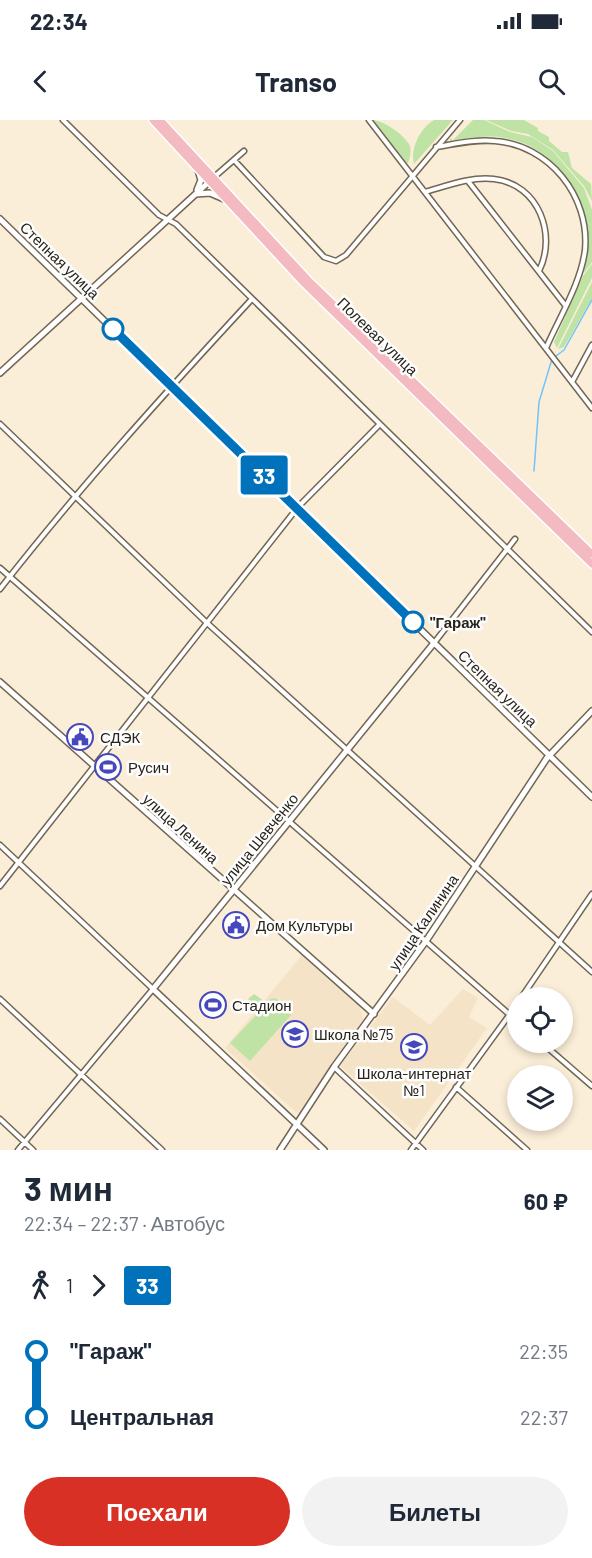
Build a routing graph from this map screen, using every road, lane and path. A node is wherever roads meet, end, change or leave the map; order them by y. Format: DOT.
graph roads {
  1 [pos="63,120"];
  2 [pos="153,120"];
  3 [pos="160,120"];
  4 [pos="369,120"];
  5 [pos="460,120"];
  6 [pos="435,147"];
  7 [pos="244,151"];
  8 [pos="234,160"];
  9 [pos="198,169"];
  10 [pos="412,174"];
  11 [pos="211,180"];
  12 [pos="468,181"];
  13 [pos="425,192"];
  14 [pos="194,195"];
  15 [pos="226,200"];
  16 [pos="0,219"];
  17 [pos="167,219"];
  18 [pos="539,272"];
  19 [pos="82,299"];
  20 [pos="251,300"];
  21 [pos="565,305"];
  22 [pos="592,345"];
  23 [pos="546,348"];
  24 [pos="0,373"];
  25 [pos="572,382"];
  26 [pos="172,386"];
  27 [pos="592,408"];
  28 [pos="0,424"];
  29 [pos="379,425"];
  30 [pos="75,496"];
  31 [pos="298,507"];
  32 [pos="515,539"];
  33 [pos="508,551"];
  34 [pos="592,554"];
  35 [pos="592,564"];
  36 [pos="0,568"];
  37 [pos="10,576"];
  38 [pos="0,589"];
  39 [pos="206,622"];
  40 [pos="592,632"];
  41 [pos="434,643"];
  42 [pos="0,682"];
  43 [pos="148,697"];
  44 [pos="592,711"];
  45 [pos="347,751"];
  46 [pos="550,755"];
  47 [pos="95,766"];
  48 [pos="592,797"];
  49 [pos="287,821"];
  50 [pos="0,844"];
  51 [pos="20,863"];
  52 [pos="475,866"];
  53 [pos="0,886"];
  54 [pos="233,890"];
  55 [pos="592,894"];
  56 [pos="426,941"];
  57 [pos="560,942"];
  58 [pos="592,972"];
  59 [pos="529,987"];
  60 [pos="153,989"];
  61 [pos="0,999"];
  62 [pos="507,1013"];
  63 [pos="374,1014"];
  64 [pos="507,1018"];
  65 [pos="554,1053"];
  66 [pos="334,1067"];
  67 [pos="82,1075"];
  68 [pos="592,1086"];
  69 [pos="456,1087"];
  70 [pos="0,1119"];
  71 [pos="297,1125"];
  72 [pos="25,1142"];
  73 [pos="416,1143"];
  74 [pos="18,1150"];
  75 [pos="33,1150"];
  76 [pos="162,1150"];
  77 [pos="280,1150"];
  78 [pos="324,1150"];
  79 [pos="411,1150"];
  80 [pos="423,1150"];
  81 [pos="527,1150"];
  1 -- 17 [label="street"];
  2 -- 9 [label="highway, Полевая улица"];
  3 -- 11 [label="highway, Полевая улица"];
  4 -- 10 [label="street"];
  5 -- 6 [label="street"];
  6 -- 10 [label="street"];
  6 -- 21 [label="street"];
  7 -- 8 [label="street"];
  8 -- 10 [label="street"];
  8 -- 11 [label="street"];
  9 -- 11 [label="highway, Полевая улица"];
  9 -- 14 [label="street"];
  10 -- 13 [label="street"];
  11 -- 14 [label="street"];
  11 -- 15 [label="highway, Полевая улица"];
  11 -- 34 [label="highway, Полевая улица"];
  12 -- 13 [label="street"];
  12 -- 18 [label="street"];
  12 -- 18 [label="street"];
  13 -- 23 [label="street"];
  14 -- 15 [label="street"];
  14 -- 17 [label="street"];
  15 -- 35 [label="highway, Полевая улица"];
  16 -- 19 [label="street, Степная улица"];
  17 -- 19 [label="street"];
  17 -- 20 [label="street"];
  18 -- 21 [label="street"];
  19 -- 24 [label="street"];
  19 -- 26 [label="street, Степная улица"];
  20 -- 26 [label="street"];
  20 -- 29 [label="street"];
  21 -- 23 [label="street"];
  22 -- 25 [label="street"];
  23 -- 25 [label="street"];
  25 -- 27 [label="street"];
  26 -- 30 [label="street"];
  26 -- 31 [label="street, Степная улица"];
  28 -- 30 [label="street"];
  29 -- 31 [label="street"];
  29 -- 33 [label="street"];
  30 -- 37 [label="street"];
  30 -- 39 [label="street"];
  31 -- 39 [label="street"];
  31 -- 41 [label="street, Степная улица"];
  32 -- 33 [label="street, улица Шевченко"];
  33 -- 40 [label="street"];
  33 -- 41 [label="street, улица Шевченко"];
  36 -- 37 [label="street"];
  37 -- 38 [label="street"];
  37 -- 43 [label="street"];
  39 -- 43 [label="street"];
  39 -- 45 [label="street"];
  41 -- 45 [label="street, улица Шевченко"];
  41 -- 46 [label="street, Степная улица"];
  42 -- 47 [label="street, улица Ленина"];
  43 -- 47 [label="street"];
  43 -- 49 [label="street"];
  44 -- 46 [label="street, улица Калинина"];
  45 -- 49 [label="street, улица Шевченко"];
  45 -- 52 [label="street"];
  46 -- 48 [label="street, Степная улица"];
  46 -- 52 [label="street, улица Калинина"];
  47 -- 51 [label="street"];
  47 -- 54 [label="street, улица Ленина"];
  49 -- 54 [label="street, улица Шевченко"];
  49 -- 56 [label="street"];
  50 -- 51 [label="street"];
  51 -- 53 [label="street"];
  51 -- 60 [label="street"];
  52 -- 56 [label="street, улица Калинина"];
  52 -- 57 [label="street"];
  54 -- 60 [label="street, улица Шевченко"];
  54 -- 63 [label="street, улица Ленина"];
  55 -- 57 [label="street"];
  56 -- 62 [label="street"];
  56 -- 63 [label="street, улица Калинина"];
  57 -- 58 [label="street"];
  57 -- 59 [label="street"];
  60 -- 67 [label="street, улица Шевченко"];
  60 -- 71 [label="street"];
  61 -- 67 [label="street"];
  63 -- 66 [label="street, улица Калинина"];
  64 -- 69 [label="street"];
  65 -- 68 [label="street"];
  66 -- 71 [label="street, улица Калинина"];
  66 -- 73 [label="street"];
  67 -- 72 [label="street, улица Шевченко"];
  67 -- 76 [label="street"];
  69 -- 73 [label="street"];
  69 -- 81 [label="street"];
  70 -- 72 [label="street"];
  71 -- 77 [label="street, улица Калинина"];
  71 -- 78 [label="street"];
  72 -- 74 [label="street, улица Шевченко"];
  72 -- 75 [label="street"];
  73 -- 79 [label="street"];
  73 -- 80 [label="street"];
}
